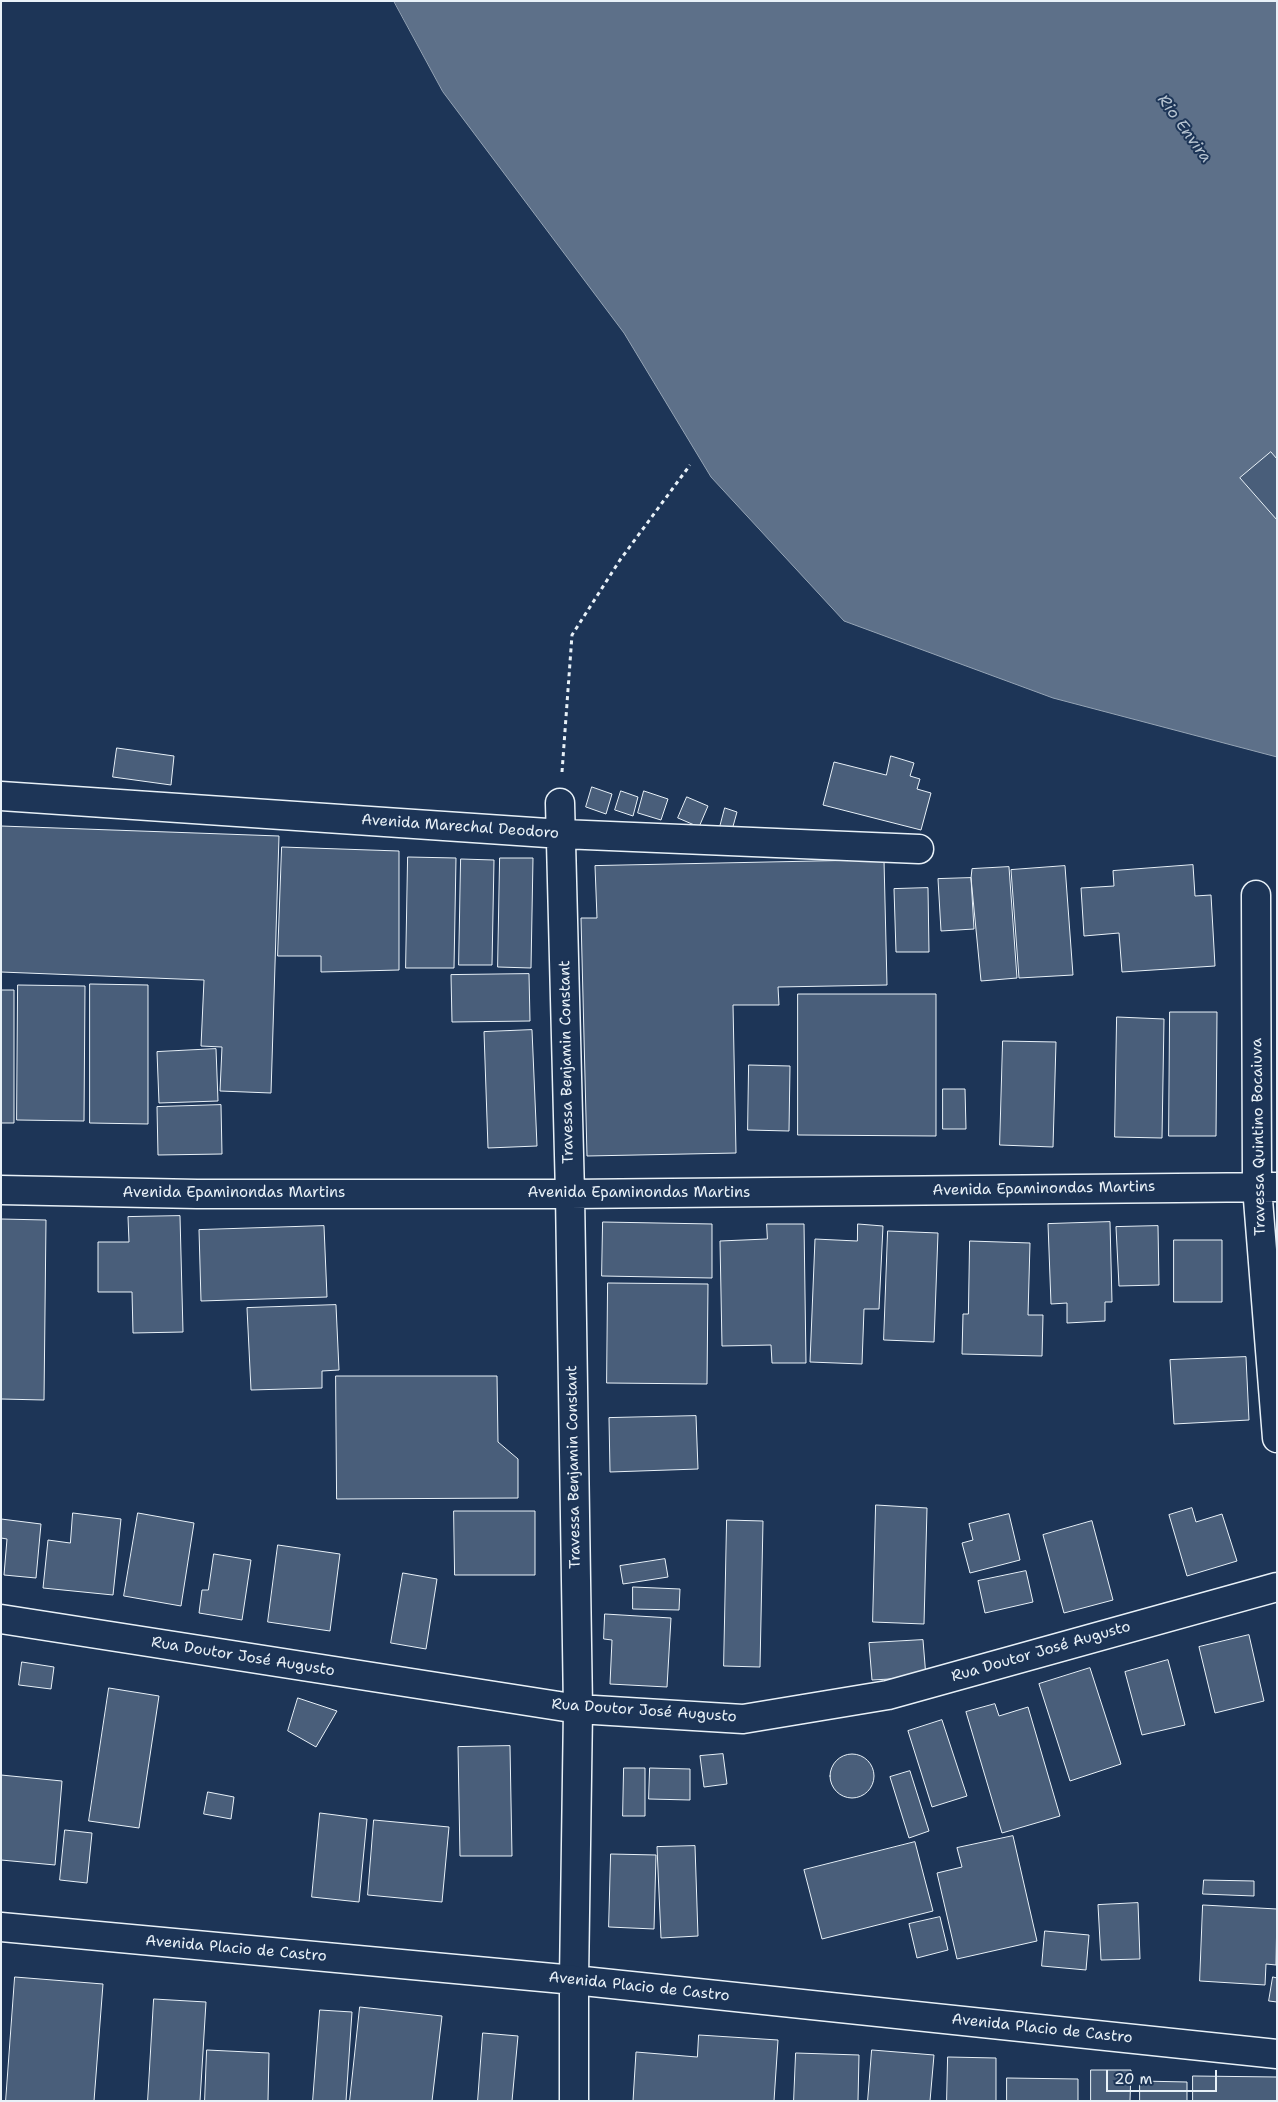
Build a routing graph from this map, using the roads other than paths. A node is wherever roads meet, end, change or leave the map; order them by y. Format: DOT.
graph roads {
  1 [pos="1,796"];
  2 [pos="560,803"];
  3 [pos="562,834"];
  4 [pos="918,850"];
  5 [pos="1256,895"];
  6 [pos="1267,1187"];
  7 [pos="1,1190"];
  8 [pos="570,1194"];
  9 [pos="1277,1438"];
  10 [pos="1277,1587"];
  11 [pos="1,1619"];
  12 [pos="578,1709"];
  13 [pos="1,1927"];
  14 [pos="574,1980"];
  15 [pos="1277,2054"];
  16 [pos="574,2101"];
  1 -- 3 [label="street, Avenida Marechal Deodoro"];
  2 -- 3 [label="street, Travessa Benjamin Constant"];
  3 -- 4 [label="street, Avenida Marechal Deodoro"];
  3 -- 8 [label="street, Travessa Benjamin Constant"];
  5 -- 6 [label="street, Travessa Quintino Bocaiuva"];
  6 -- 8 [label="street, Avenida Epaminondas Martins"];
  6 -- 9 [label="street, Travessa Quintino Bocaiuva"];
  7 -- 8 [label="street, Avenida Epaminondas Martins"];
  8 -- 12 [label="street, Travessa Benjamin Constant"];
  10 -- 12 [label="street, Rua Doutor José Augusto"];
  11 -- 12 [label="street, Rua Doutor José Augusto"];
  12 -- 14 [label="street, Travessa Benjamin Constant"];
  13 -- 14 [label="street, Avenida Placio de Castro"];
  14 -- 15 [label="street, Avenida Placio de Castro"];
  14 -- 16 [label="street, Travessa Benjamin Constant"];
}
